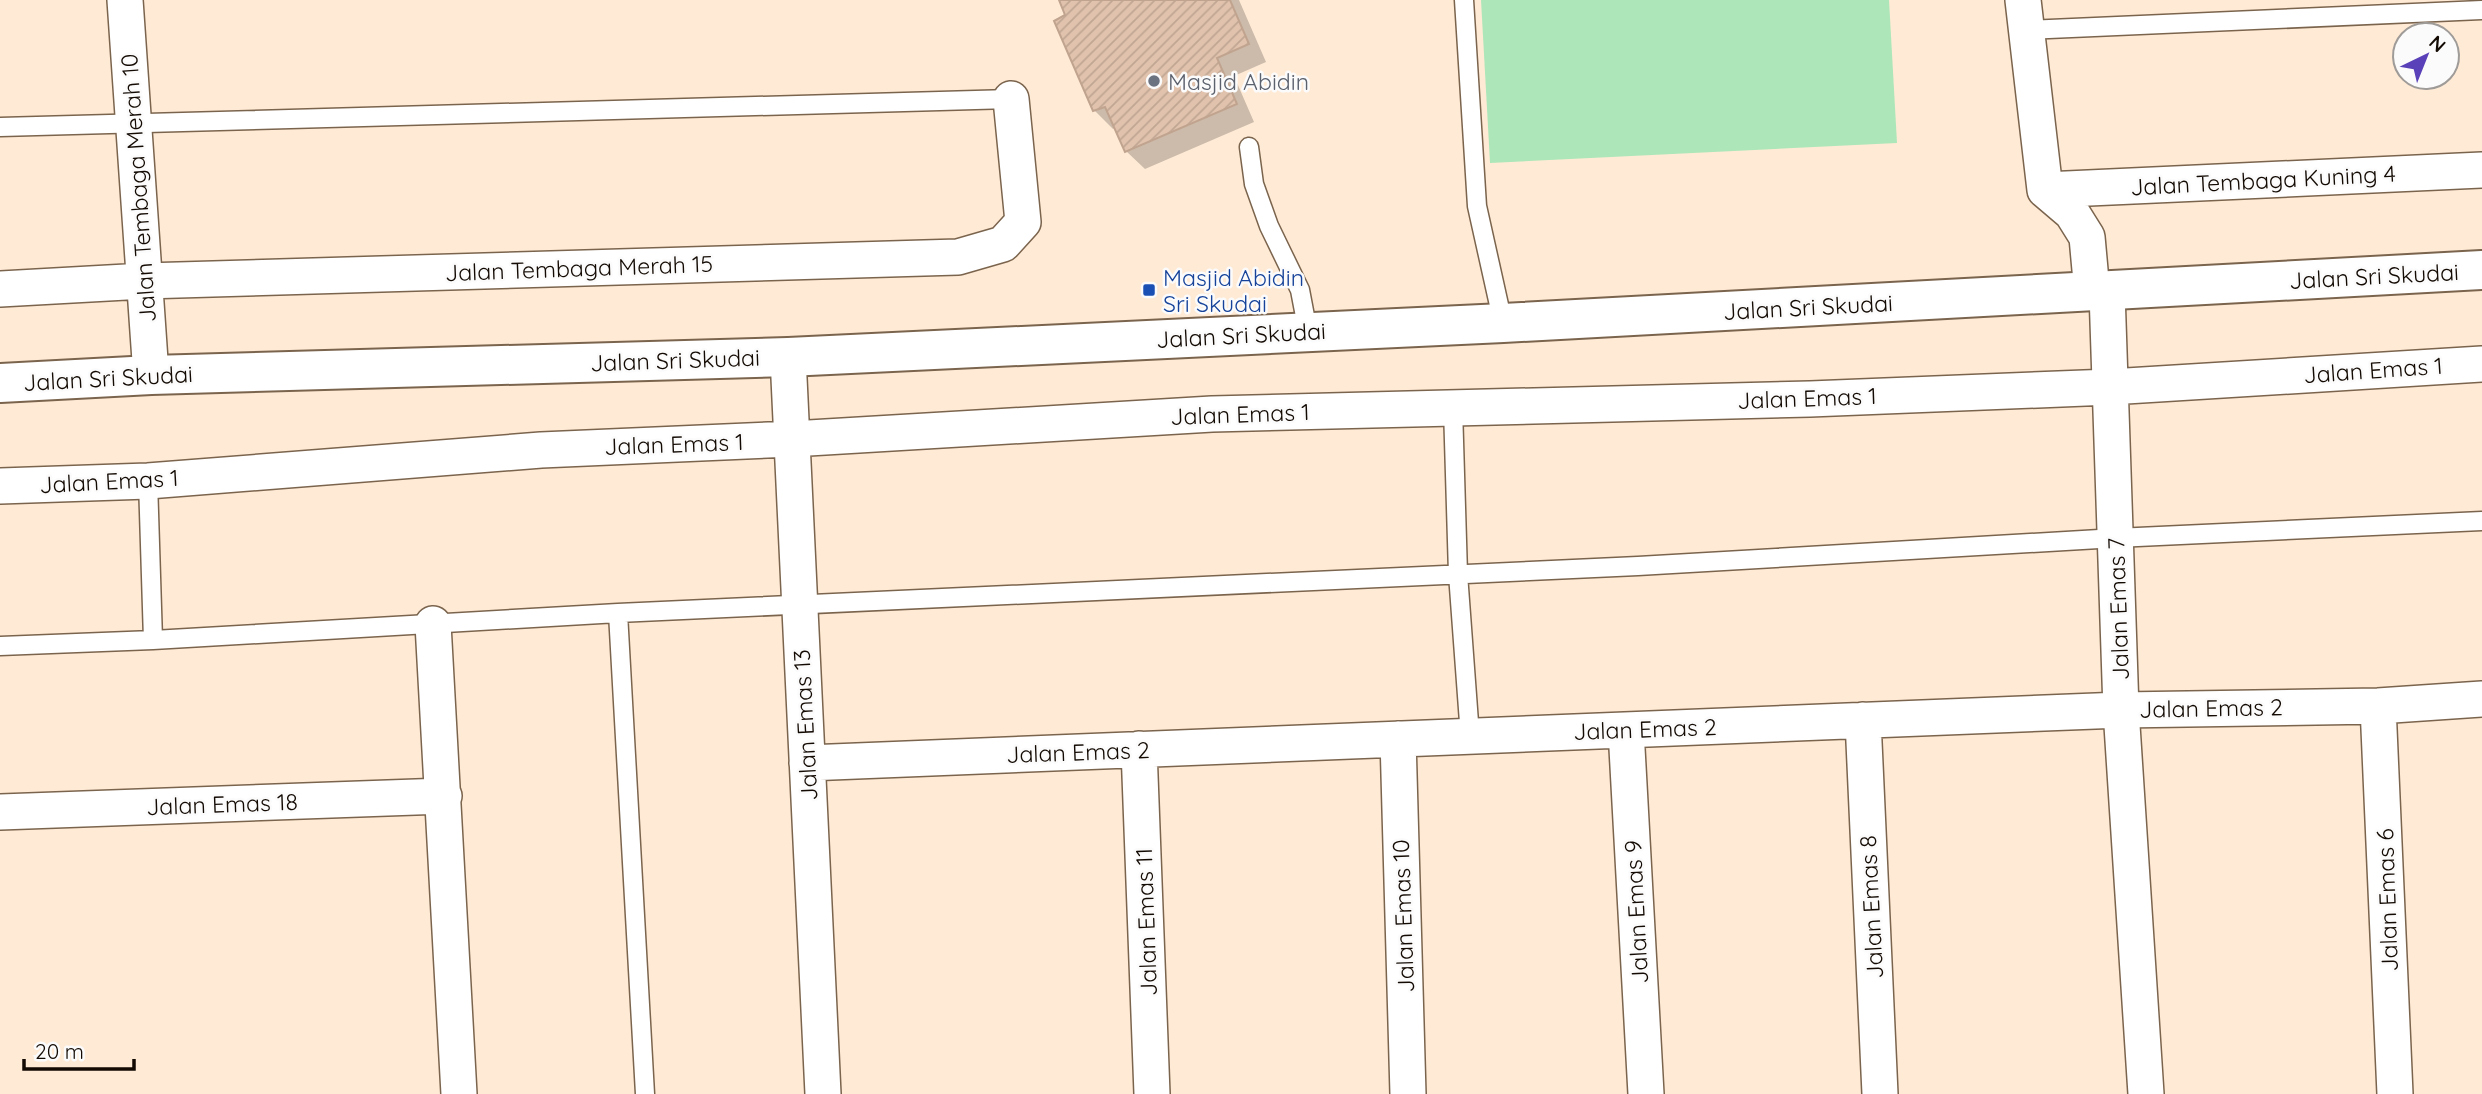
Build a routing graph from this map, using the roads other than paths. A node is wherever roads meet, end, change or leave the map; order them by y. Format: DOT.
graph roads {
  1 [pos="125,0"];
  2 [pos="1464,0"];
  3 [pos="2482,10"];
  4 [pos="2025,15"];
  5 [pos="1011,99"];
  6 [pos="134,122"];
  7 [pos="0,127"];
  8 [pos="1250,147"];
  9 [pos="2482,170"];
  10 [pos="2045,190"];
  11 [pos="2482,270"];
  12 [pos="144,281"];
  13 [pos="0,289"];
  14 [pos="2099,292"];
  15 [pos="1503,323"];
  16 [pos="1308,332"];
  17 [pos="788,357"];
  18 [pos="2482,364"];
  19 [pos="151,376"];
  20 [pos="0,383"];
  21 [pos="2110,387"];
  22 [pos="1453,408"];
  23 [pos="792,439"];
  24 [pos="148,481"];
  25 [pos="0,486"];
  26 [pos="2482,521"];
  27 [pos="2116,538"];
  28 [pos="1458,574"];
  29 [pos="799,604"];
  30 [pos="618,613"];
  31 [pos="433,624"];
  32 [pos="153,639"];
  33 [pos="0,646"];
  34 [pos="2482,699"];
  35 [pos="2378,706"];
  36 [pos="2121,710"];
  37 [pos="1863,720"];
  38 [pos="1626,730"];
  39 [pos="1470,736"];
  40 [pos="1398,739"];
  41 [pos="1139,749"];
  42 [pos="807,763"];
  43 [pos="444,796"];
  44 [pos="0,812"];
  45 [pos="459,1094"];
  46 [pos="645,1094"];
  47 [pos="822,1094"];
  48 [pos="1152,1094"];
  49 [pos="1408,1094"];
  50 [pos="1646,1094"];
  51 [pos="1880,1094"];
  52 [pos="2146,1094"];
  53 [pos="2395,1094"];
  1 -- 6 [label="street, Jalan Tembaga Merah 10"];
  2 -- 15 [label="lane"];
  3 -- 4 [label="lane"];
  4 -- 10 [label="street"];
  5 -- 6 [label="lane"];
  5 -- 12 [label="street, Jalan Tembaga Merah 15"];
  6 -- 7 [label="lane"];
  6 -- 12 [label="street, Jalan Tembaga Merah 10"];
  8 -- 16 [label="lane"];
  9 -- 10 [label="street, Jalan Tembaga Kuning 4"];
  10 -- 14 [label="street, Jalan Emas 7"];
  11 -- 14 [label="street, Jalan Sri Skudai"];
  12 -- 13 [label="street, Jalan Tembaga Merah 15"];
  12 -- 19 [label="street, Jalan Tembaga Merah 10"];
  14 -- 15 [label="street, Jalan Sri Skudai"];
  14 -- 21 [label="street, Jalan Emas 7"];
  15 -- 16 [label="street, Jalan Sri Skudai"];
  16 -- 17 [label="street, Jalan Sri Skudai"];
  17 -- 19 [label="street, Jalan Sri Skudai"];
  17 -- 23 [label="street, Jalan Emas 13"];
  18 -- 21 [label="street, Jalan Emas 1"];
  19 -- 20 [label="street, Jalan Sri Skudai"];
  21 -- 22 [label="street, Jalan Emas 1"];
  21 -- 27 [label="street, Jalan Emas 7"];
  22 -- 23 [label="street, Jalan Emas 1"];
  22 -- 28 [label="lane"];
  23 -- 24 [label="street, Jalan Emas 1"];
  23 -- 29 [label="street, Jalan Emas 13"];
  24 -- 25 [label="street, Jalan Emas 1"];
  24 -- 32 [label="lane"];
  26 -- 27 [label="lane"];
  27 -- 28 [label="lane"];
  27 -- 36 [label="street, Jalan Emas 7"];
  28 -- 29 [label="lane"];
  28 -- 39 [label="lane"];
  29 -- 30 [label="lane"];
  29 -- 42 [label="street, Jalan Emas 13"];
  30 -- 31 [label="lane"];
  30 -- 46 [label="lane"];
  31 -- 32 [label="lane"];
  31 -- 43 [label="street"];
  32 -- 33 [label="lane"];
  34 -- 35 [label="street, Jalan Emas 2"];
  35 -- 36 [label="street, Jalan Emas 2"];
  35 -- 53 [label="street, Jalan Emas 6"];
  36 -- 37 [label="street, Jalan Emas 2"];
  36 -- 52 [label="street, Jalan Emas 7"];
  37 -- 38 [label="street, Jalan Emas 2"];
  37 -- 51 [label="street, Jalan Emas 8"];
  38 -- 39 [label="street, Jalan Emas 2"];
  38 -- 50 [label="street, Jalan Emas 9"];
  39 -- 40 [label="street, Jalan Emas 2"];
  40 -- 41 [label="street, Jalan Emas 2"];
  40 -- 49 [label="street, Jalan Emas 10"];
  41 -- 42 [label="street, Jalan Emas 2"];
  41 -- 48 [label="street, Jalan Emas 11"];
  42 -- 47 [label="street, Jalan Emas 13"];
  43 -- 44 [label="street, Jalan Emas 18"];
  43 -- 45 [label="street"];
}
